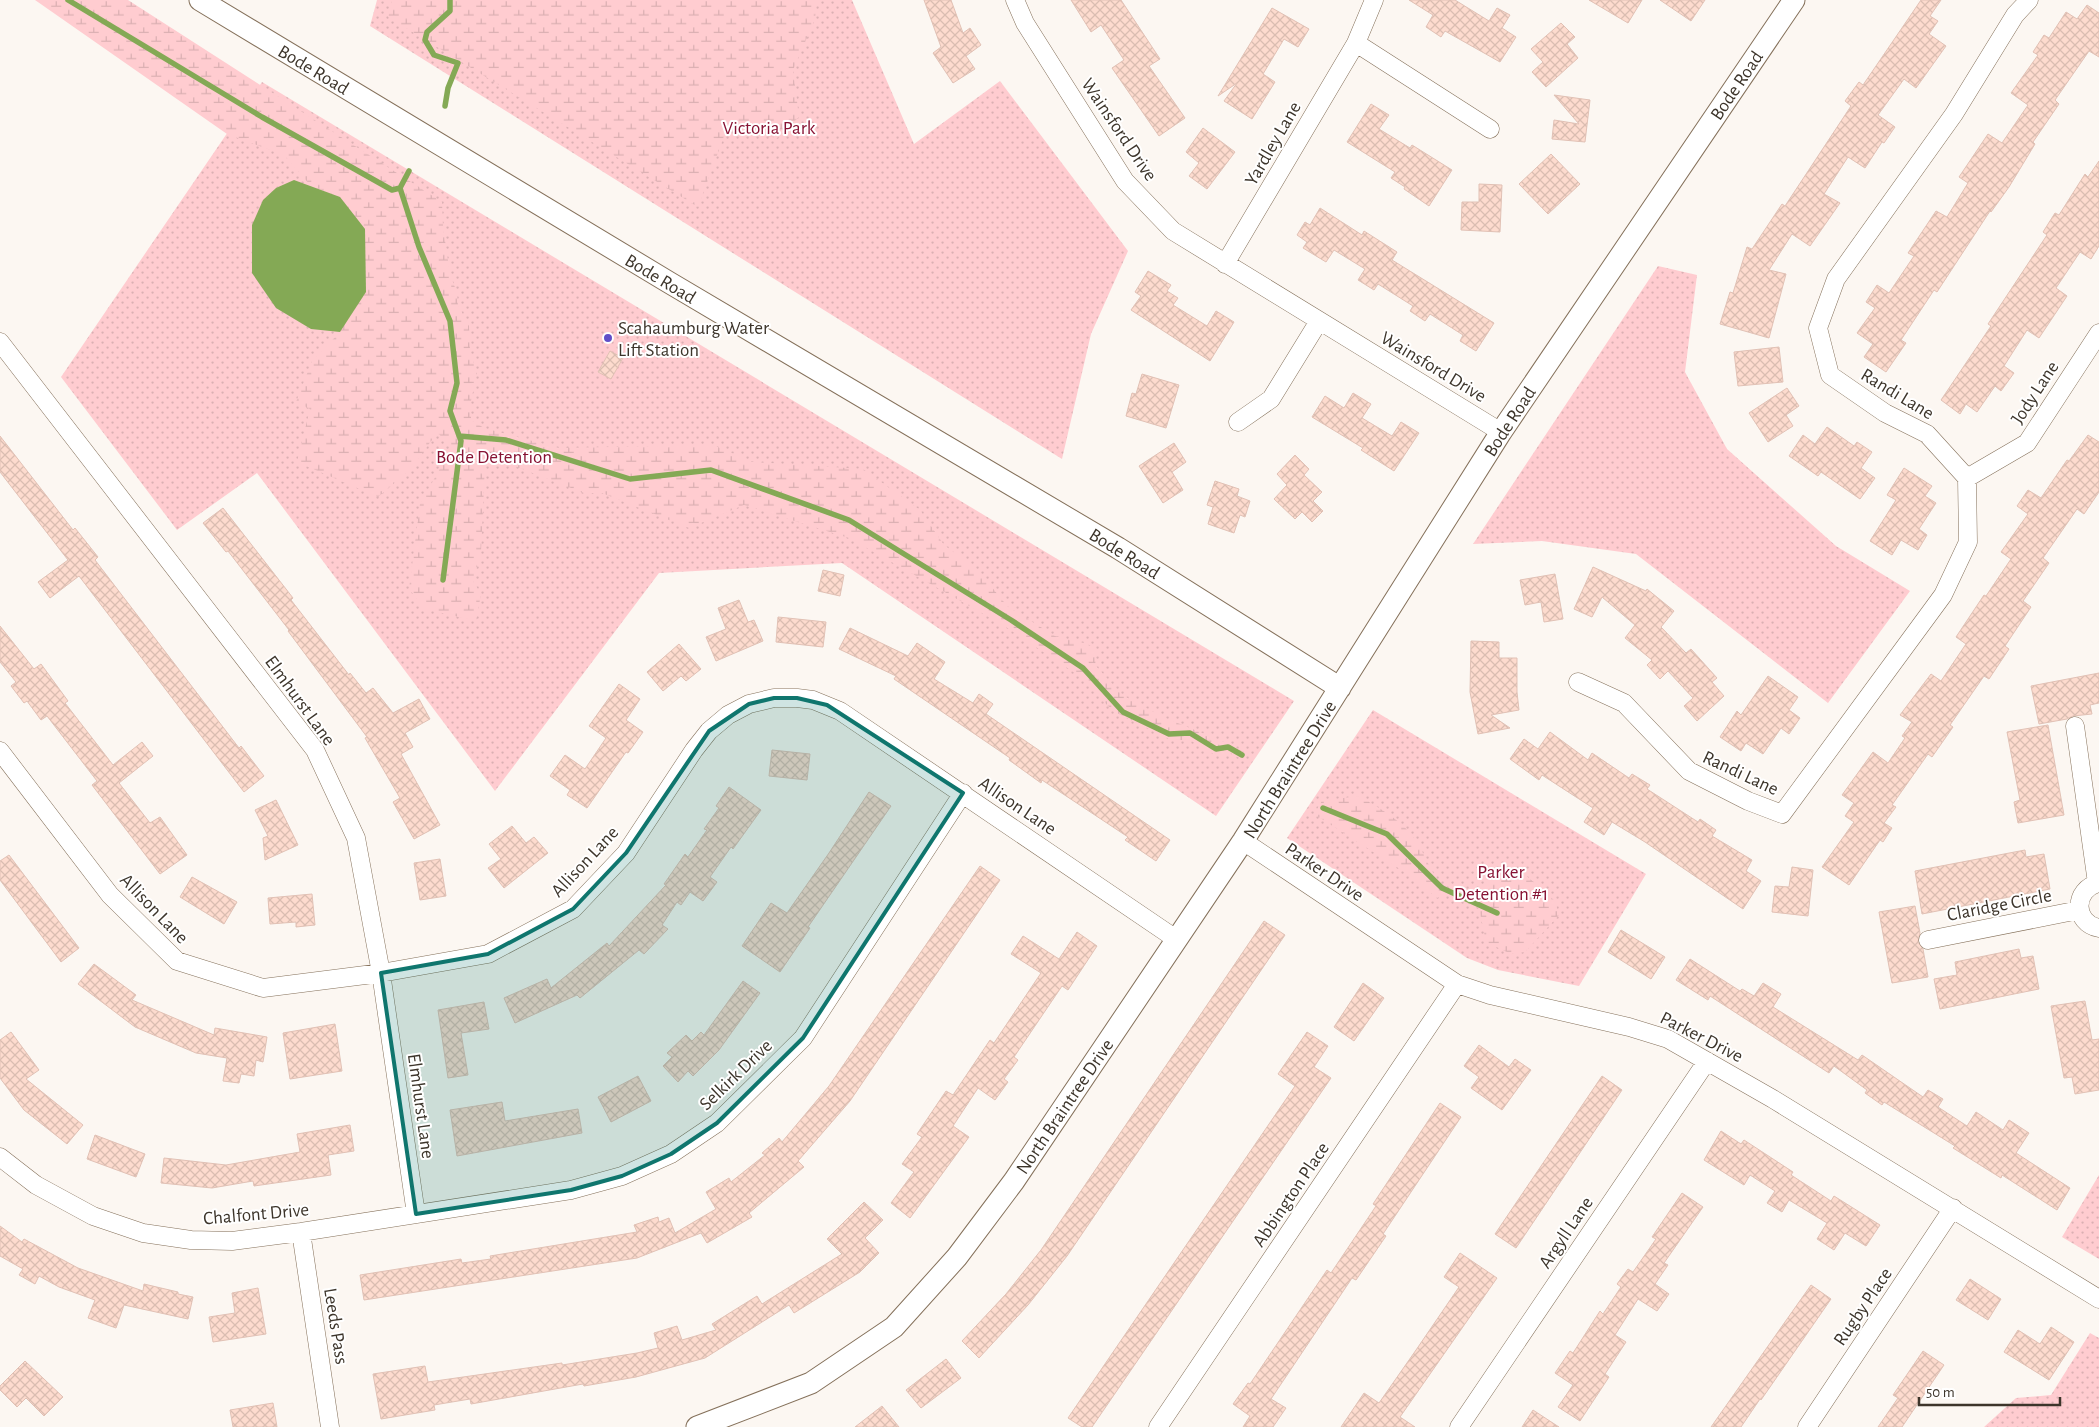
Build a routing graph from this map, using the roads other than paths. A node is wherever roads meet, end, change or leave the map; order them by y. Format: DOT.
graph roads {
  1 [pos="200,0"];
  2 [pos="1015,0"];
  3 [pos="1374,0"];
  4 [pos="1794,0"];
  5 [pos="2029,0"];
  6 [pos="1356,43"];
  7 [pos="1490,129"];
  8 [pos="1226,264"];
  9 [pos="1320,321"];
  10 [pos="2099,333"];
  11 [pos="0,342"];
  12 [pos="1238,422"];
  13 [pos="1501,432"];
  14 [pos="1967,478"];
  15 [pos="1578,682"];
  16 [pos="1340,688"];
  17 [pos="2075,726"];
  18 [pos="0,751"];
  19 [pos="963,794"];
  20 [pos="1243,842"];
  21 [pos="2098,884"];
  22 [pos="2079,910"];
  23 [pos="2099,928"];
  24 [pos="1176,939"];
  25 [pos="1928,940"];
  26 [pos="381,973"];
  27 [pos="1458,984"];
  28 [pos="1707,1061"];
  29 [pos="0,1156"];
  30 [pos="1953,1208"];
  31 [pos="416,1214"];
  32 [pos="301,1232"];
  33 [pos="2099,1299"];
  34 [pos="723,1423"];
  35 [pos="330,1427"];
  36 [pos="697,1427"];
  37 [pos="1158,1427"];
  38 [pos="1459,1427"];
  39 [pos="1806,1427"];
  1 -- 16 [label="street, Bode Road"];
  2 -- 8 [label="street, Wainsford Drive"];
  3 -- 6 [label="street, Yardley Lane"];
  4 -- 13 [label="street, Bode Road"];
  5 -- 14 [label="street, Randi Lane"];
  6 -- 7 [label="street"];
  6 -- 8 [label="street, Yardley Lane"];
  8 -- 9 [label="street, Wainsford Drive"];
  9 -- 12 [label="street"];
  9 -- 13 [label="street, Wainsford Drive"];
  10 -- 14 [label="street, Jody Lane"];
  11 -- 26 [label="street, Elmhurst Lane"];
  13 -- 16 [label="street, Bode Road"];
  14 -- 15 [label="street, Randi Lane"];
  16 -- 20 [label="street, North Braintree Drive"];
  17 -- 21 [label="street, Claridge Circle"];
  18 -- 26 [label="street, Allison Lane"];
  19 -- 24 [label="street, Allison Lane"];
  19 -- 26 [label="street, Allison Lane"];
  19 -- 31 [label="street, Selkirk Drive"];
  20 -- 24 [label="street, North Braintree Drive"];
  20 -- 27 [label="street, Parker Drive"];
  21 -- 22 [label="street, Claridge Circle"];
  22 -- 23 [label="street, Claridge Circle"];
  22 -- 25 [label="street, Claridge Circle"];
  24 -- 34 [label="street, North Braintree Drive"];
  26 -- 31 [label="street, Elmhurst Lane"];
  27 -- 28 [label="street, Parker Drive"];
  27 -- 37 [label="street, Abbington Place"];
  28 -- 30 [label="street, Parker Drive"];
  28 -- 38 [label="street, Argyll Lane"];
  29 -- 32 [label="street, Chalfont Drive"];
  30 -- 33 [label="street, Parker Drive"];
  30 -- 39 [label="street, Rugby Place"];
  31 -- 32 [label="street, Chalfont Drive"];
  32 -- 35 [label="street, Leeds Pass"];
  34 -- 36 [label="street, North Braintree Drive"];
}
